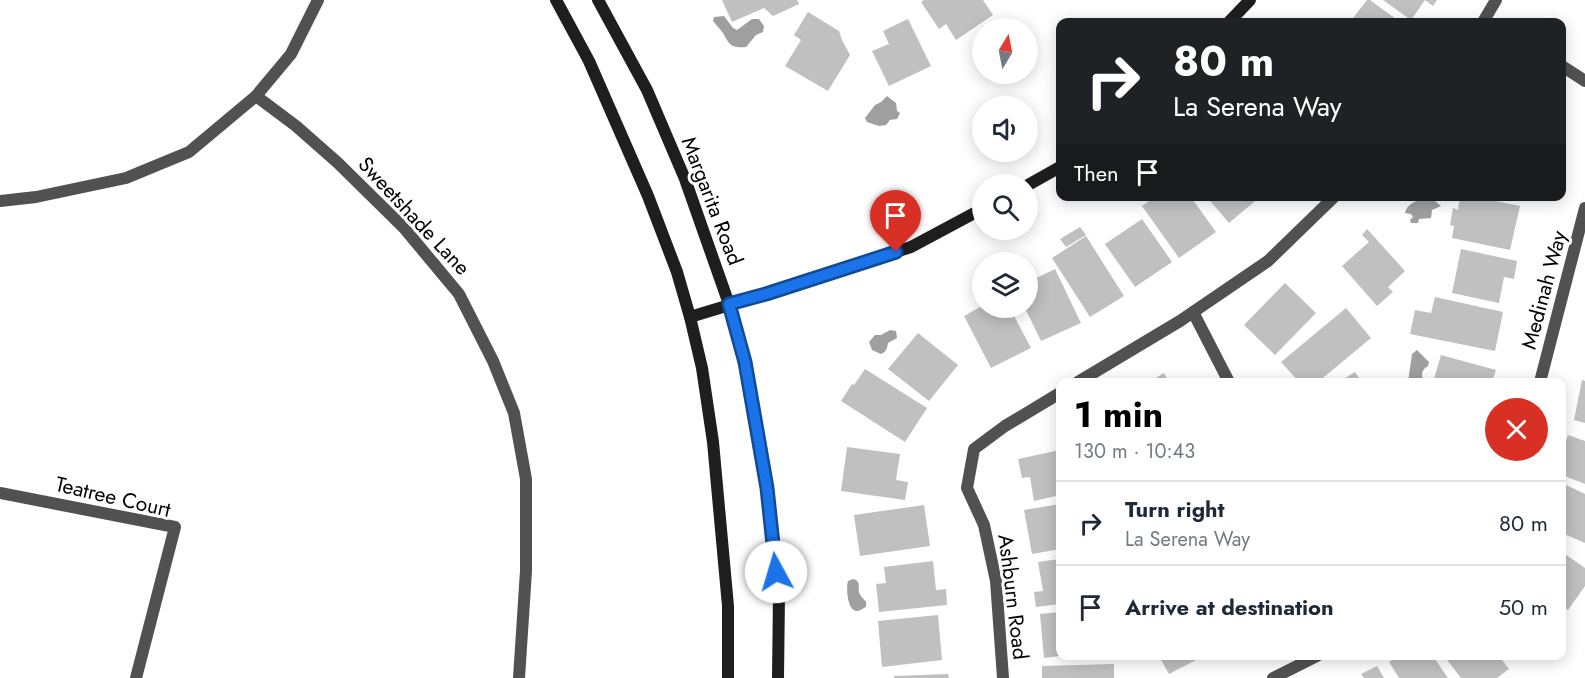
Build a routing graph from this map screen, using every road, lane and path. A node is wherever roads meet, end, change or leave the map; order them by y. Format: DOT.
graph roads {
  1 [pos="318,0"];
  2 [pos="556,0"];
  3 [pos="597,0"];
  4 [pos="1250,0"];
  5 [pos="1496,0"];
  6 [pos="1233,18"];
  7 [pos="1485,18"];
  8 [pos="1566,69"];
  9 [pos="1585,81"];
  10 [pos="256,96"];
  11 [pos="1056,169"];
  12 [pos="1038,179"];
  13 [pos="0,201"];
  14 [pos="1330,201"];
  15 [pos="1585,208"];
  16 [pos="972,214"];
  17 [pos="729,304"];
  18 [pos="1193,312"];
  19 [pos="690,317"];
  20 [pos="1085,378"];
  21 [pos="1227,378"];
  22 [pos="1541,378"];
  23 [pos="1056,395"];
  24 [pos="0,493"];
  25 [pos="1309,660"];
  26 [pos="136,678"];
  27 [pos="519,678"];
  28 [pos="728,678"];
  29 [pos="778,678"];
  30 [pos="1004,678"];
  31 [pos="1273,678"];
  1 -- 10 [label="street"];
  2 -- 19 [label="main road"];
  3 -- 17 [label="main road, Margarita Road"];
  4 -- 6 [label="main road"];
  5 -- 7 [label="street"];
  8 -- 9 [label="street"];
  10 -- 13 [label="street"];
  10 -- 27 [label="street, Sweetshade Lane"];
  11 -- 12 [label="main road"];
  14 -- 18 [label="street"];
  15 -- 22 [label="street, Medinah Way"];
  16 -- 17 [label="main road"];
  17 -- 19 [label="main road"];
  17 -- 29 [label="main road, Margarita Road"];
  18 -- 20 [label="street"];
  18 -- 21 [label="street"];
  19 -- 28 [label="main road"];
  23 -- 30 [label="street, Ashburn Road"];
  24 -- 26 [label="street, Teatree Court"];
  25 -- 31 [label="street"];
}
